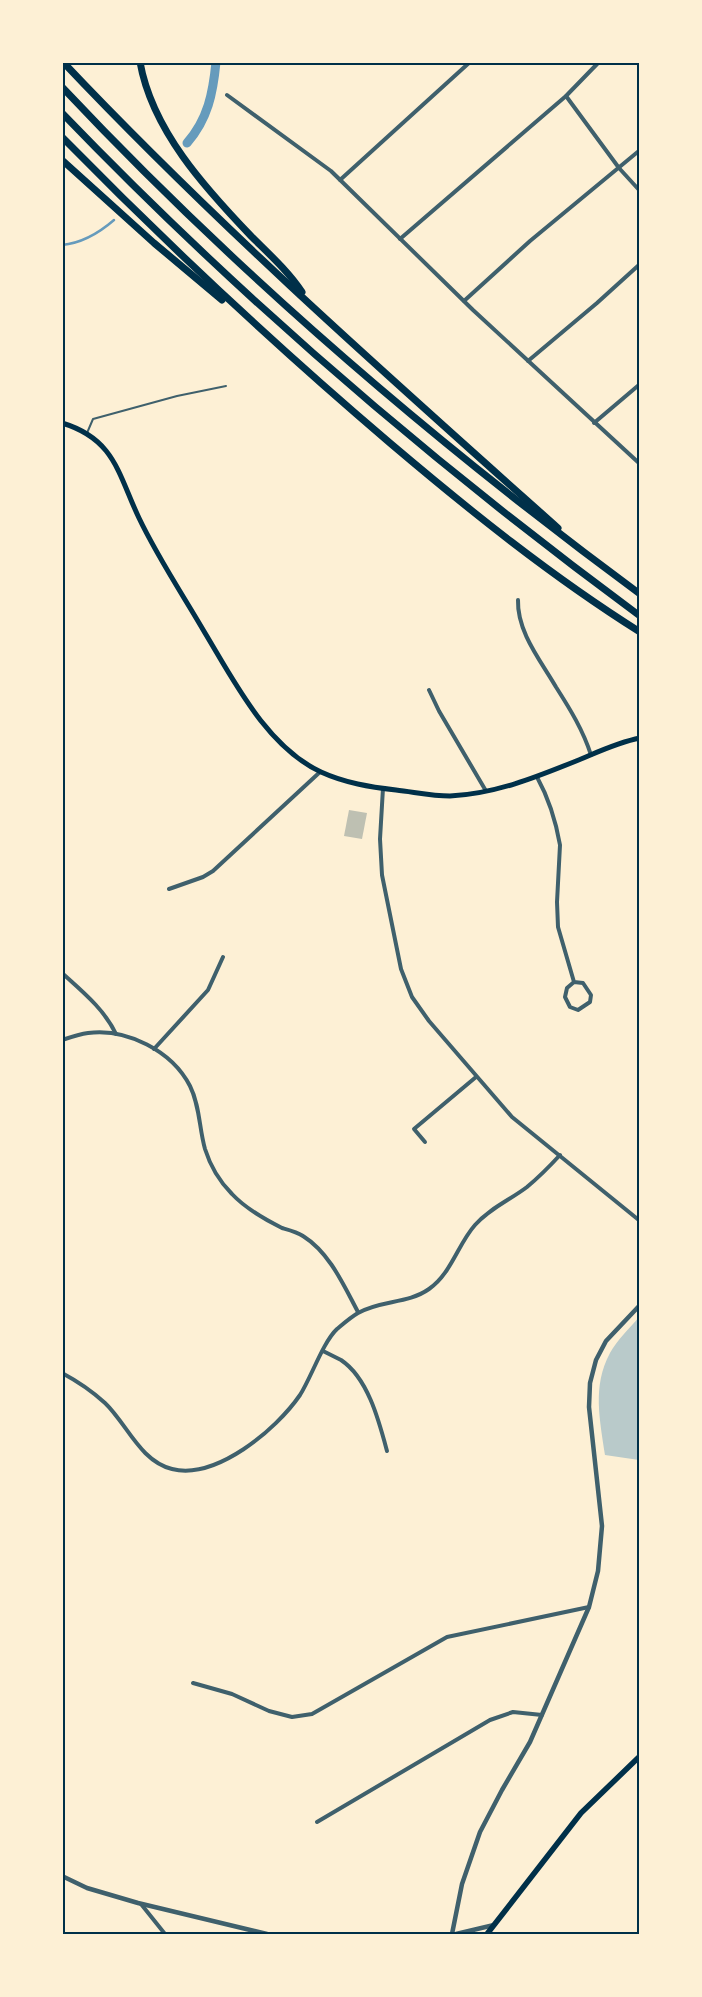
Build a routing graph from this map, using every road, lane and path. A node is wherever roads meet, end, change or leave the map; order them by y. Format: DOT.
graph roads {
  1 [pos="63,62"];
  2 [pos="140,62"];
  3 [pos="470,62"];
  4 [pos="599,62"];
  5 [pos="62,87"];
  6 [pos="227,95"];
  7 [pos="566,96"];
  8 [pos="62,113"];
  9 [pos="62,137"];
  10 [pos="640,150"];
  11 [pos="62,160"];
  12 [pos="619,168"];
  13 [pos="340,180"];
  14 [pos="640,191"];
  15 [pos="400,239"];
  16 [pos="640,264"];
  17 [pos="464,301"];
  18 [pos="309,303"];
  19 [pos="268,337"];
  20 [pos="528,361"];
  21 [pos="640,384"];
  22 [pos="226,386"];
  23 [pos="62,423"];
  24 [pos="594,423"];
  25 [pos="87,433"];
  26 [pos="640,464"];
  27 [pos="602,566"];
  28 [pos="640,594"];
  29 [pos="518,600"];
  30 [pos="640,616"];
  31 [pos="640,632"];
  32 [pos="429,690"];
  33 [pos="640,738"];
  34 [pos="591,755"];
  35 [pos="320,772"];
  36 [pos="537,777"];
  37 [pos="382,788"];
  38 [pos="486,791"];
  39 [pos="169,889"];
  40 [pos="224,957"];
  41 [pos="62,973"];
  42 [pos="574,982"];
  43 [pos="116,1034"];
  44 [pos="62,1040"];
  45 [pos="154,1049"];
  46 [pos="476,1077"];
  47 [pos="425,1142"];
  48 [pos="560,1155"];
  49 [pos="640,1221"];
  50 [pos="640,1305"];
  51 [pos="358,1312"];
  52 [pos="323,1351"];
  53 [pos="62,1373"];
  54 [pos="387,1451"];
  55 [pos="589,1607"];
  56 [pos="193,1683"];
  57 [pos="542,1715"];
  58 [pos="640,1756"];
  59 [pos="317,1822"];
  60 [pos="62,1876"];
  61 [pos="141,1904"];
  62 [pos="495,1925"];
  63 [pos="165,1934"];
  64 [pos="267,1934"];
  65 [pos="452,1934"];
  66 [pos="456,1934"];
  67 [pos="488,1934"];
  1 -- 18 [label="highway"];
  2 -- 18 [label="highway"];
  3 -- 13 [label="street"];
  4 -- 7 [label="street"];
  5 -- 27 [label="highway"];
  6 -- 13 [label="street"];
  7 -- 12 [label="street"];
  7 -- 15 [label="street"];
  8 -- 30 [label="highway"];
  9 -- 19 [label="highway"];
  10 -- 12 [label="street"];
  11 -- 19 [label="highway"];
  12 -- 14 [label="street"];
  12 -- 17 [label="street"];
  13 -- 15 [label="street"];
  15 -- 17 [label="street"];
  16 -- 20 [label="street"];
  17 -- 20 [label="street"];
  18 -- 27 [label="highway"];
  19 -- 31 [label="highway"];
  20 -- 24 [label="street"];
  21 -- 24 [label="street"];
  22 -- 25 [label="lane"];
  23 -- 25 [label="main road"];
  24 -- 26 [label="street"];
  25 -- 35 [label="main road"];
  27 -- 28 [label="highway"];
  29 -- 34 [label="street"];
  32 -- 38 [label="street"];
  33 -- 34 [label="main road"];
  34 -- 36 [label="main road"];
  35 -- 37 [label="main road"];
  35 -- 39 [label="street"];
  36 -- 38 [label="main road"];
  36 -- 42 [label="street"];
  37 -- 38 [label="main road"];
  37 -- 46 [label="street"];
  40 -- 45 [label="street"];
  41 -- 43 [label="street"];
  42 -- 42 [label="street"];
  43 -- 44 [label="street"];
  43 -- 45 [label="street"];
  45 -- 51 [label="street"];
  46 -- 47 [label="street"];
  46 -- 48 [label="street"];
  48 -- 49 [label="street"];
  48 -- 51 [label="street"];
  50 -- 55 [label="street"];
  51 -- 52 [label="street"];
  52 -- 53 [label="street"];
  52 -- 54 [label="street"];
  55 -- 56 [label="street"];
  55 -- 57 [label="street"];
  57 -- 59 [label="street"];
  57 -- 65 [label="street"];
  58 -- 62 [label="main road"];
  60 -- 61 [label="street"];
  61 -- 63 [label="street"];
  61 -- 64 [label="street"];
  62 -- 66 [label="street"];
  62 -- 67 [label="main road"];
}
